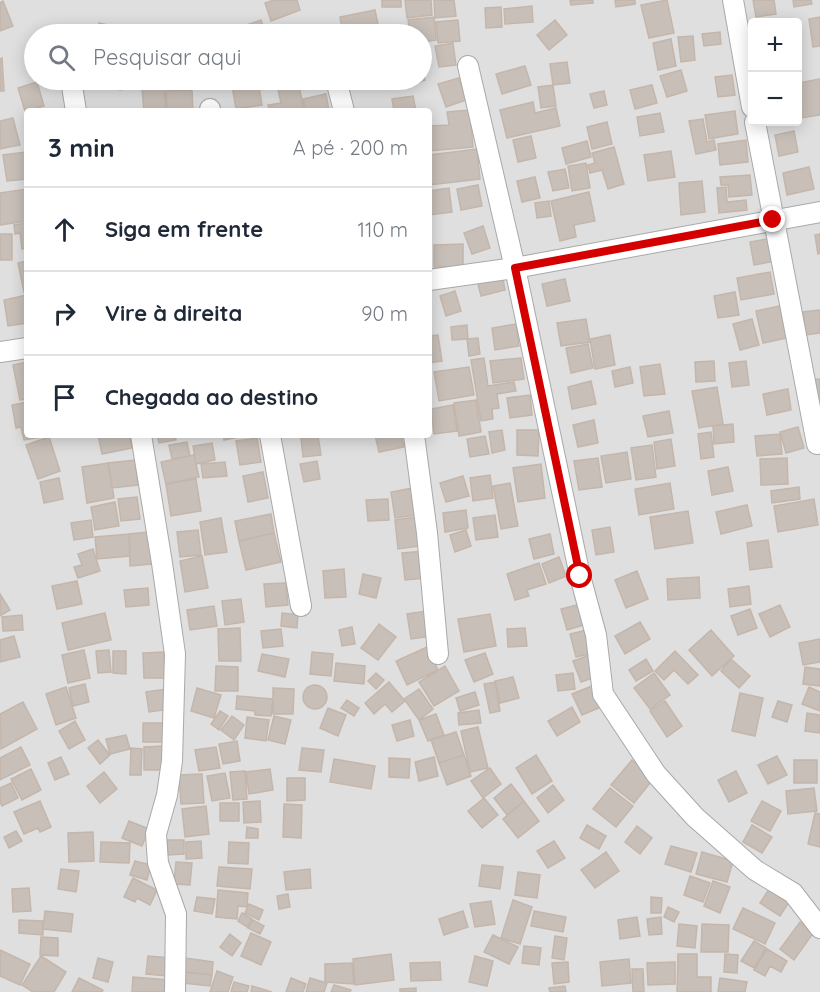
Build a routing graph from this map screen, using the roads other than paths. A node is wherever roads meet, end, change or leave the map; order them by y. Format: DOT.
graph roads {
  1 [pos="733,0"];
  2 [pos="468,66"];
  3 [pos="748,80"];
  4 [pos="73,90"];
  5 [pos="339,90"];
  6 [pos="76,108"];
  7 [pos="343,108"];
  8 [pos="756,126"];
  9 [pos="820,212"];
  10 [pos="773,220"];
  11 [pos="515,268"];
  12 [pos="432,280"];
  13 [pos="2,347"];
  14 [pos="24,348"];
  15 [pos="142,438"];
  16 [pos="271,438"];
  17 [pos="414,438"];
  18 [pos="817,444"];
  19 [pos="301,606"];
  20 [pos="438,654"];
  21 [pos="820,928"];
  22 [pos="175,992"];
  1 -- 3 [label="street"];
  2 -- 11 [label="street"];
  4 -- 6 [label="street"];
  5 -- 7 [label="street"];
  8 -- 10 [label="street"];
  9 -- 10 [label="street"];
  10 -- 11 [label="street"];
  10 -- 18 [label="street"];
  11 -- 12 [label="street"];
  11 -- 21 [label="street"];
  13 -- 14 [label="street"];
  15 -- 22 [label="street"];
  16 -- 19 [label="street"];
  17 -- 20 [label="street"];
}
